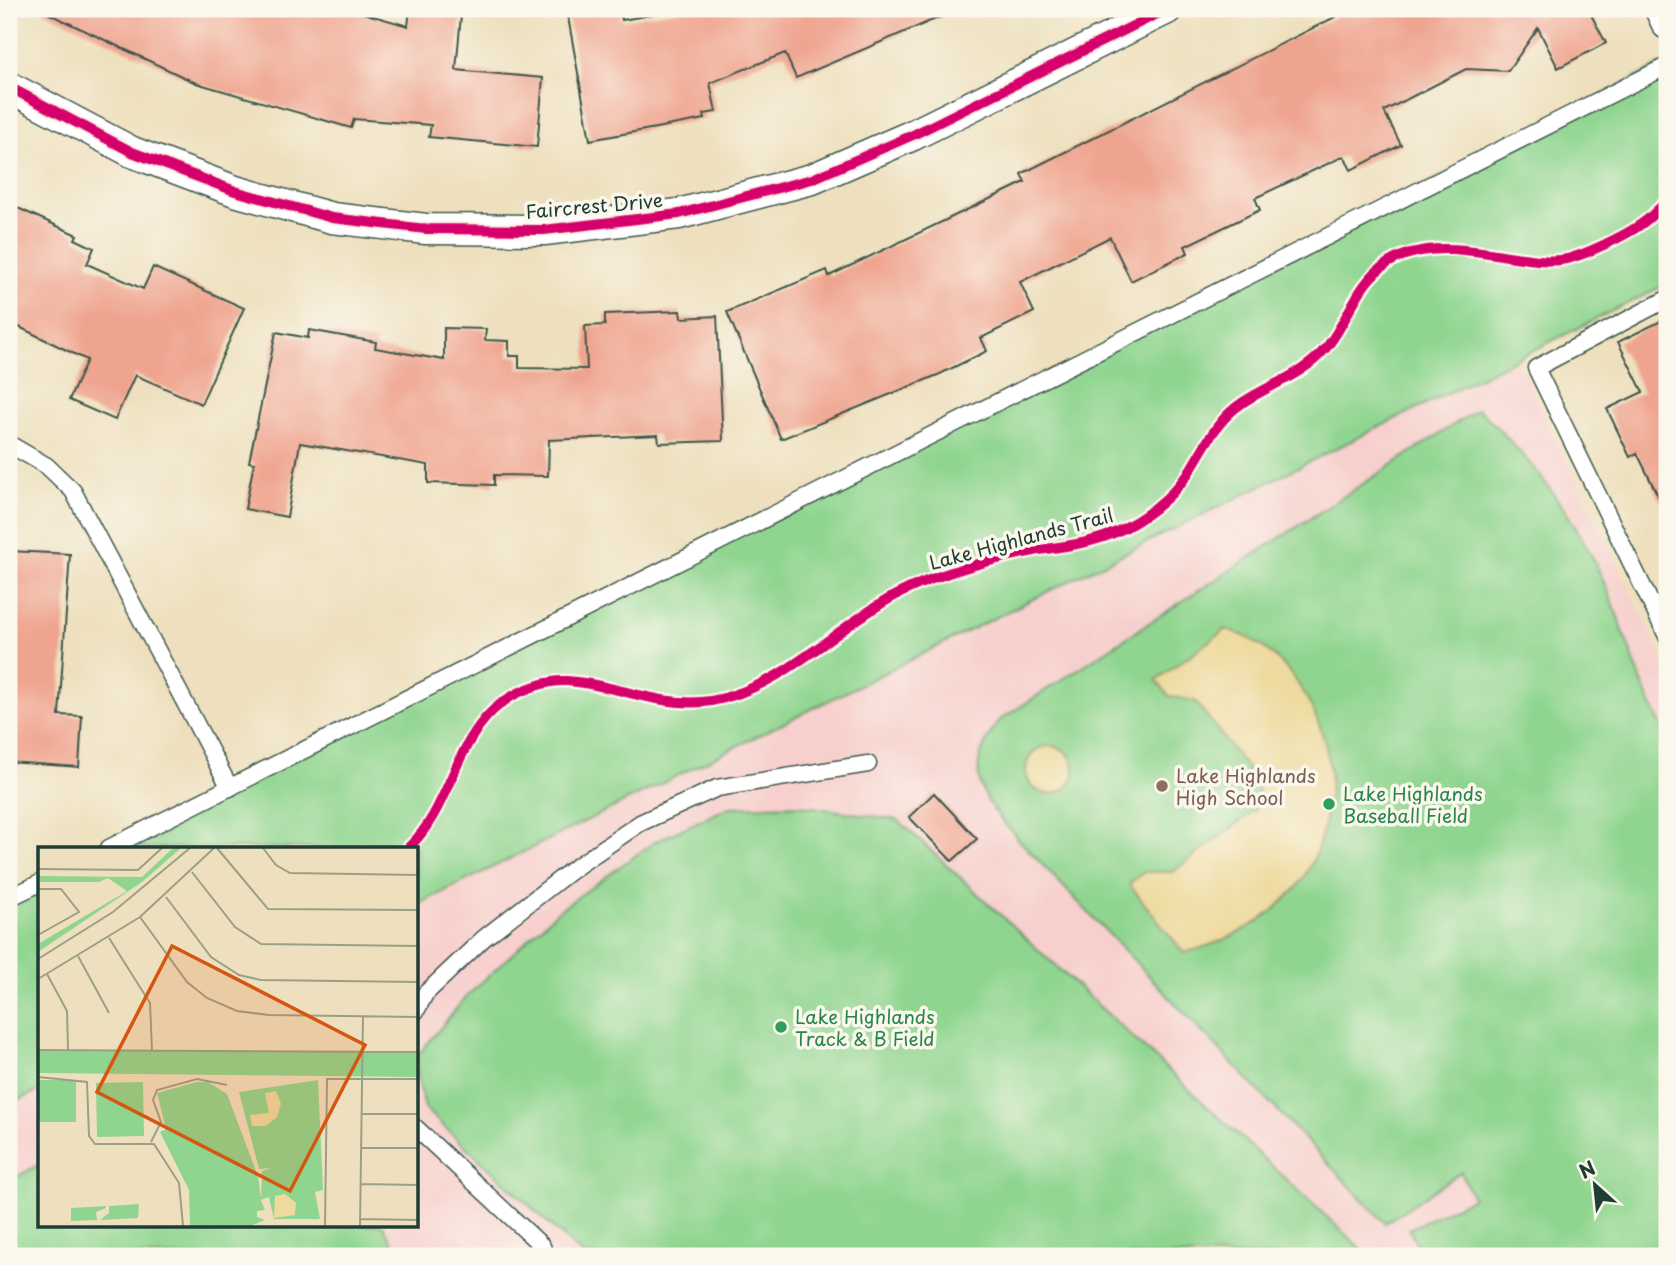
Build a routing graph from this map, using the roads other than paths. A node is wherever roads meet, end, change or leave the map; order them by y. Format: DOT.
graph roads {
  1 [pos="1167,9"];
  2 [pos="1660,9"];
  3 [pos="1667,24"];
  4 [pos="1667,66"];
  5 [pos="9,87"];
  6 [pos="1667,299"];
  7 [pos="9,444"];
  8 [pos="1667,636"];
  9 [pos="867,764"];
  10 [pos="230,788"];
  11 [pos="113,847"];
  12 [pos="38,884"];
  13 [pos="9,898"];
  14 [pos="418,1007"];
  15 [pos="418,1130"];
  16 [pos="545,1256"];
  1 -- 5 [label="street, Faircrest Drive"];
  2 -- 3 [label="street"];
  4 -- 10 [label="lane"];
  6 -- 8 [label="lane"];
  7 -- 10 [label="lane"];
  9 -- 14 [label="lane"];
  10 -- 11 [label="lane"];
  12 -- 13 [label="lane"];
  15 -- 16 [label="lane"];
}
